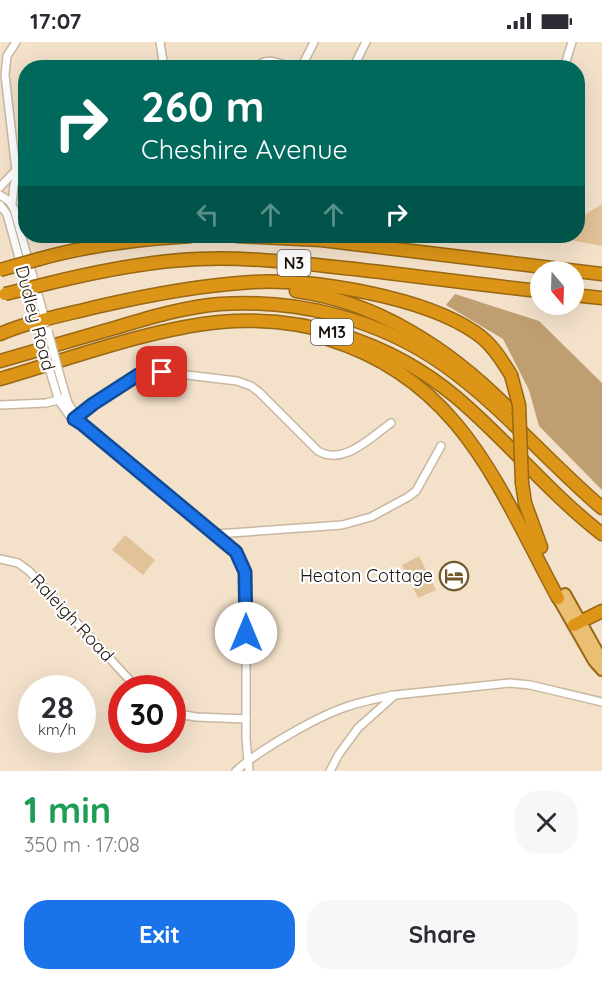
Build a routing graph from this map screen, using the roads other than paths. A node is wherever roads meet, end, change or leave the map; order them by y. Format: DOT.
graph roads {
  1 [pos="16,42"];
  2 [pos="160,42"];
  3 [pos="314,42"];
  4 [pos="366,42"];
  5 [pos="572,42"];
  6 [pos="163,60"];
  7 [pos="306,60"];
  8 [pos="357,60"];
  9 [pos="566,60"];
  10 [pos="18,149"];
  11 [pos="18,169"];
  12 [pos="18,172"];
  13 [pos="0,187"];
  14 [pos="0,195"];
  15 [pos="12,204"];
  16 [pos="0,205"];
  17 [pos="18,227"];
  18 [pos="22,243"];
  19 [pos="116,243"];
  20 [pos="346,243"];
  21 [pos="0,270"];
  22 [pos="602,274"];
  23 [pos="229,285"];
  24 [pos="530,290"];
  25 [pos="3,295"];
  26 [pos="584,296"];
  27 [pos="602,298"];
  28 [pos="43,324"];
  29 [pos="193,326"];
  30 [pos="0,333"];
  31 [pos="0,361"];
  32 [pos="0,380"];
  33 [pos="62,399"];
  34 [pos="0,405"];
  35 [pos="75,418"];
  36 [pos="391,423"];
  37 [pos="441,446"];
  38 [pos="598,505"];
  39 [pos="216,534"];
  40 [pos="602,534"];
  41 [pos="0,559"];
  42 [pos="562,596"];
  43 [pos="602,611"];
  44 [pos="577,623"];
  45 [pos="602,660"];
  46 [pos="602,670"];
  47 [pos="125,675"];
  48 [pos="395,694"];
  49 [pos="602,702"];
  50 [pos="186,715"];
  51 [pos="246,719"];
  52 [pos="249,759"];
  53 [pos="236,771"];
  54 [pos="249,771"];
  55 [pos="330,771"];
  1 -- 10 [label="street"];
  2 -- 6 [label="street"];
  3 -- 7 [label="street"];
  4 -- 8 [label="street"];
  5 -- 9 [label="street"];
  11 -- 13 [label="street"];
  12 -- 15 [label="street, Dudley Road"];
  14 -- 15 [label="street"];
  15 -- 17 [label="street, Dudley Road"];
  16 -- 28 [label="street, Dudley Road"];
  18 -- 28 [label="street, Dudley Road"];
  19 -- 21 [label="highway, bridge"];
  20 -- 22 [label="highway, N3"];
  23 -- 28 [label="highway"];
  23 -- 38 [label="highway"];
  23 -- 42 [label="highway, bridge"];
  24 -- 25 [label="highway, N3, bridge"];
  26 -- 27 [label="highway"];
  28 -- 30 [label="highway"];
  28 -- 33 [label="street, Dudley Road, bridge"];
  28 -- 33 [label="street, Dudley Road, bridge"];
  29 -- 32 [label="highway, M13"];
  29 -- 40 [label="highway, M13"];
  29 -- 42 [label="highway"];
  31 -- 38 [label="highway, M13"];
  33 -- 34 [label="street"];
  33 -- 35 [label="street, Dudley Road"];
  35 -- 36 [label="street"];
  35 -- 39 [label="street, Dudley Road"];
  37 -- 39 [label="street"];
  39 -- 51 [label="street, Dudley Road"];
  41 -- 47 [label="street, Raleigh Road"];
  42 -- 44 [label="main road"];
  43 -- 44 [label="highway"];
  44 -- 45 [label="main road"];
  44 -- 46 [label="main road"];
  48 -- 49 [label="street"];
  48 -- 52 [label="street"];
  48 -- 55 [label="street"];
  50 -- 51 [label="street"];
  51 -- 52 [label="street, Dudley Road"];
  52 -- 53 [label="street"];
  52 -- 54 [label="street, Dudley Road"];
}
